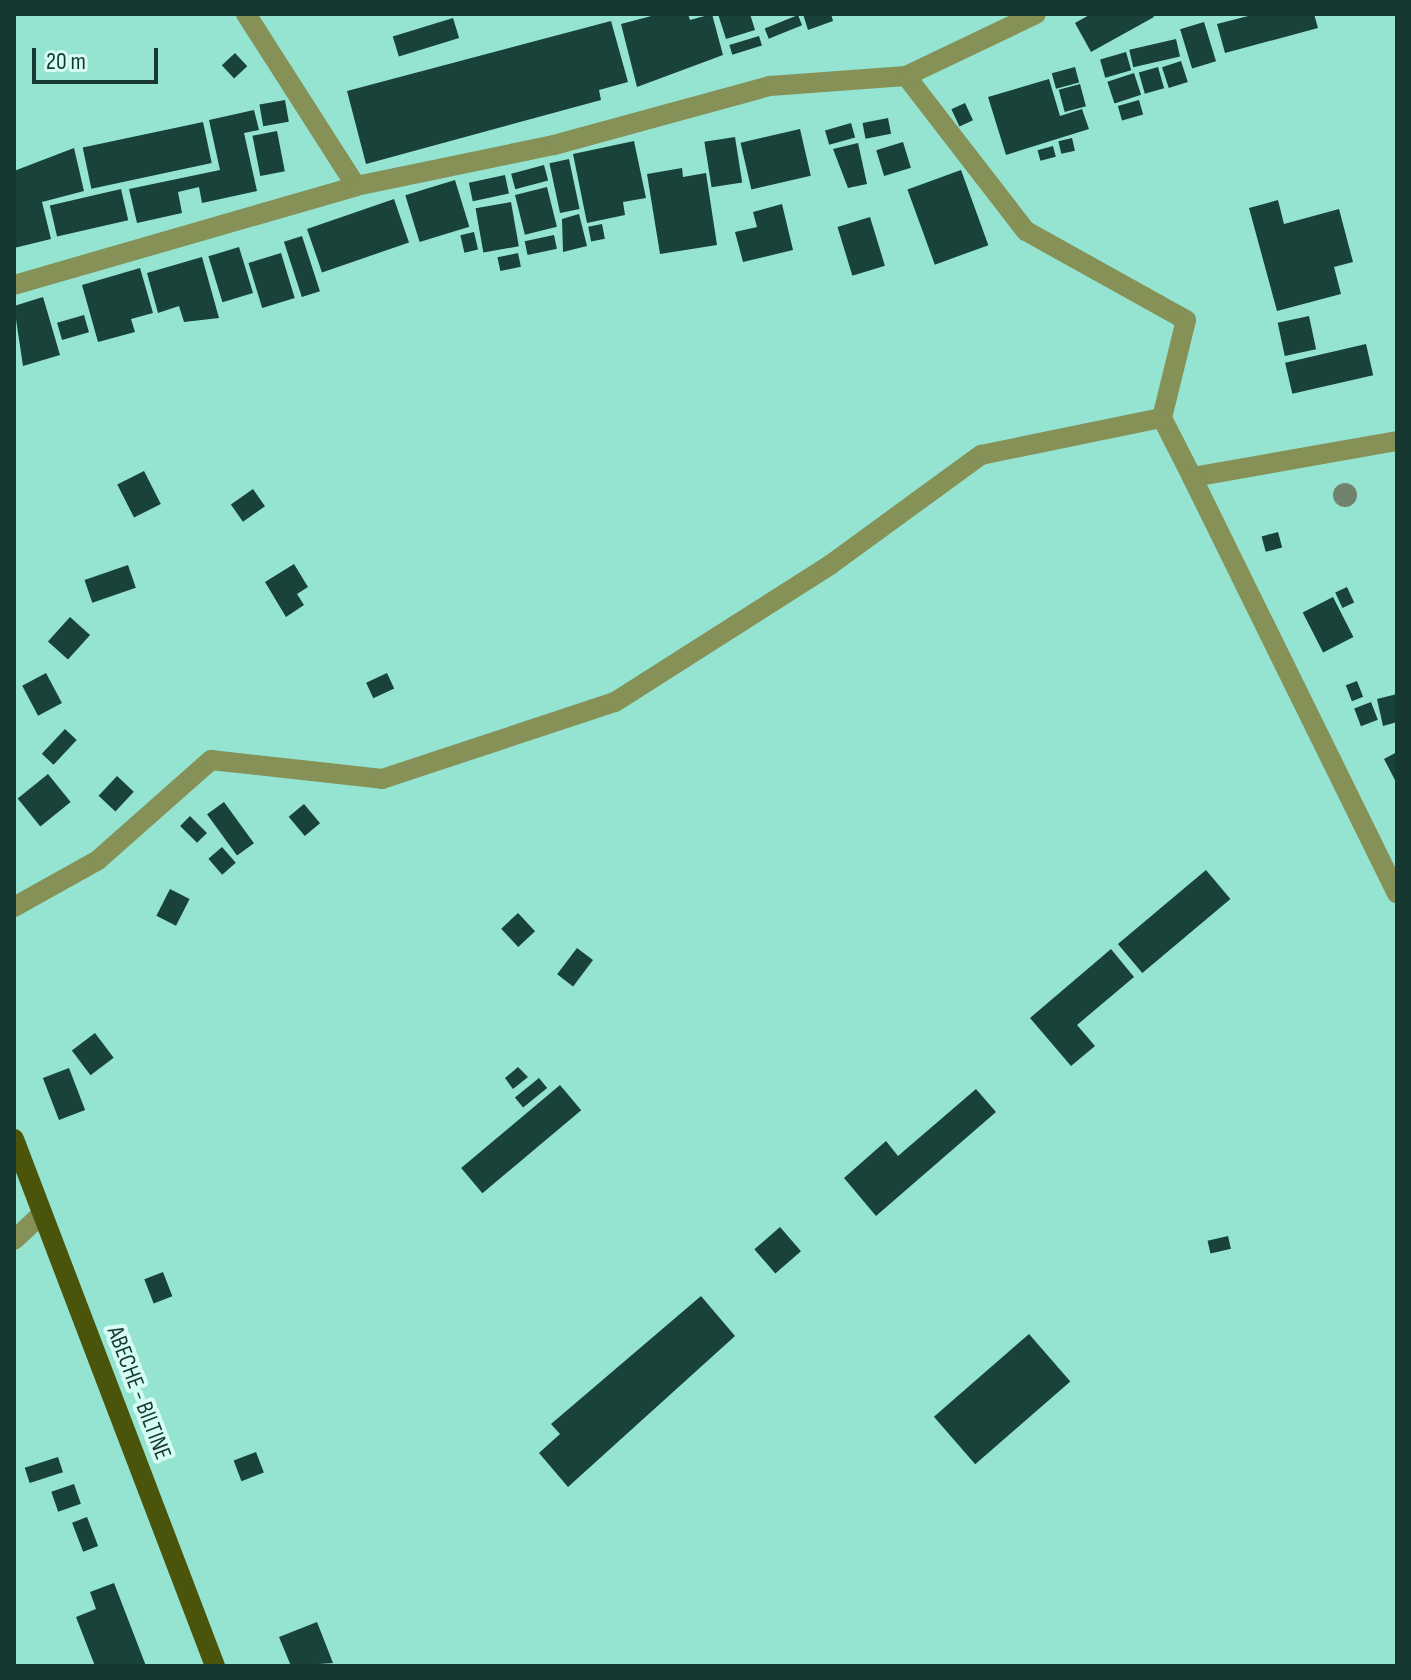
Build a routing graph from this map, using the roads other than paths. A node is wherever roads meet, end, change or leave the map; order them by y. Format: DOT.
graph roads {
  1 [pos="246,14"];
  2 [pos="1036,14"];
  3 [pos="906,76"];
  4 [pos="356,186"];
  5 [pos="14,285"];
  6 [pos="1162,418"];
  7 [pos="1397,441"];
  8 [pos="1192,477"];
  9 [pos="1397,893"];
  10 [pos="14,907"];
  11 [pos="14,1139"];
  12 [pos="42,1214"];
  13 [pos="14,1240"];
  14 [pos="215,1666"];
  1 -- 4 [label="street"];
  2 -- 3 [label="street"];
  3 -- 4 [label="street"];
  3 -- 6 [label="street"];
  4 -- 5 [label="street"];
  6 -- 8 [label="street"];
  6 -- 10 [label="street"];
  7 -- 8 [label="street"];
  8 -- 9 [label="street"];
  11 -- 12 [label="main road, ABECHE - BILTINE"];
  12 -- 13 [label="street"];
  12 -- 14 [label="main road, ABECHE - BILTINE"];
}
